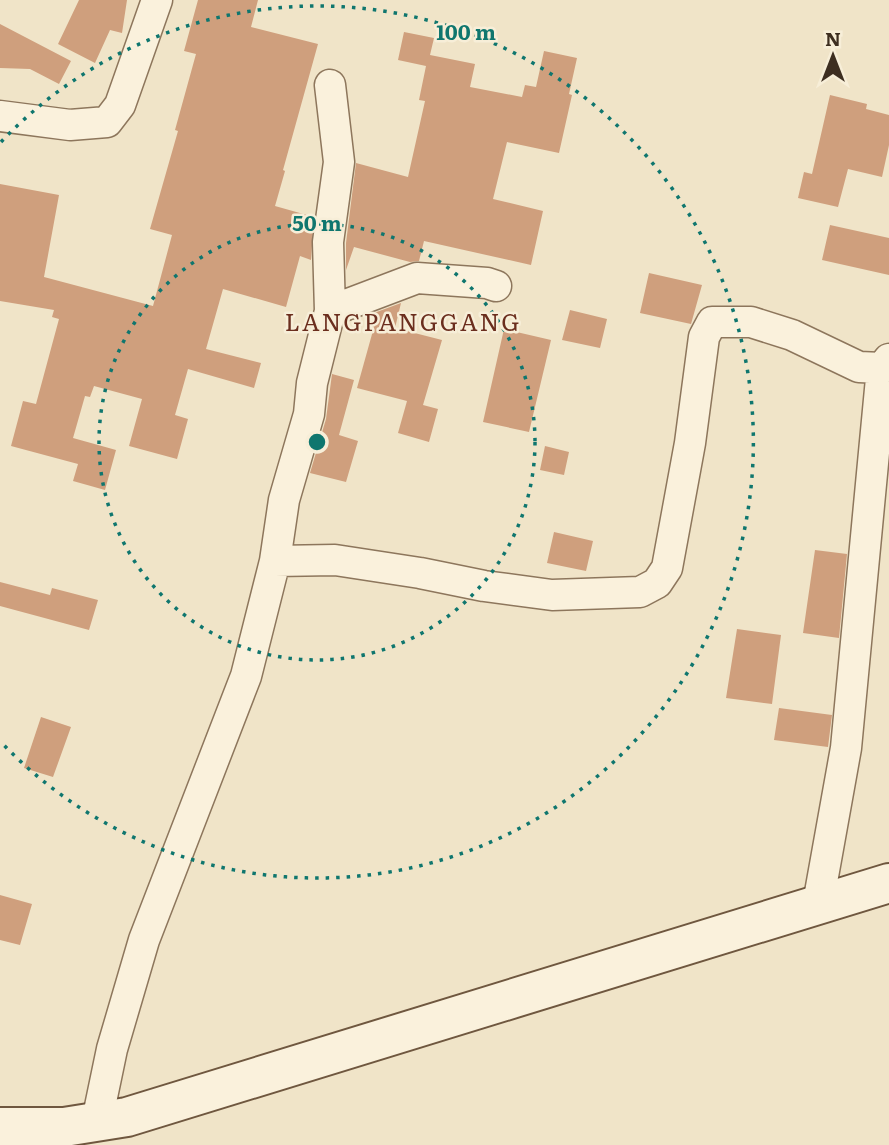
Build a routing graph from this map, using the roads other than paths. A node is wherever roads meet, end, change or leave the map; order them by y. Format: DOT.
graph roads {
  1 [pos="157,0"];
  2 [pos="330,85"];
  3 [pos="0,116"];
  4 [pos="496,286"];
  5 [pos="330,311"];
  6 [pos="885,364"];
  7 [pos="275,561"];
  8 [pos="889,883"];
  9 [pos="818,904"];
  10 [pos="97,1121"];
  11 [pos="0,1127"];
  1 -- 3 [label="street"];
  2 -- 5 [label="street"];
  4 -- 5 [label="street"];
  5 -- 7 [label="street"];
  6 -- 7 [label="street"];
  6 -- 9 [label="street"];
  7 -- 10 [label="street"];
  8 -- 9 [label="main road"];
  9 -- 10 [label="main road"];
  10 -- 11 [label="main road"];
}
